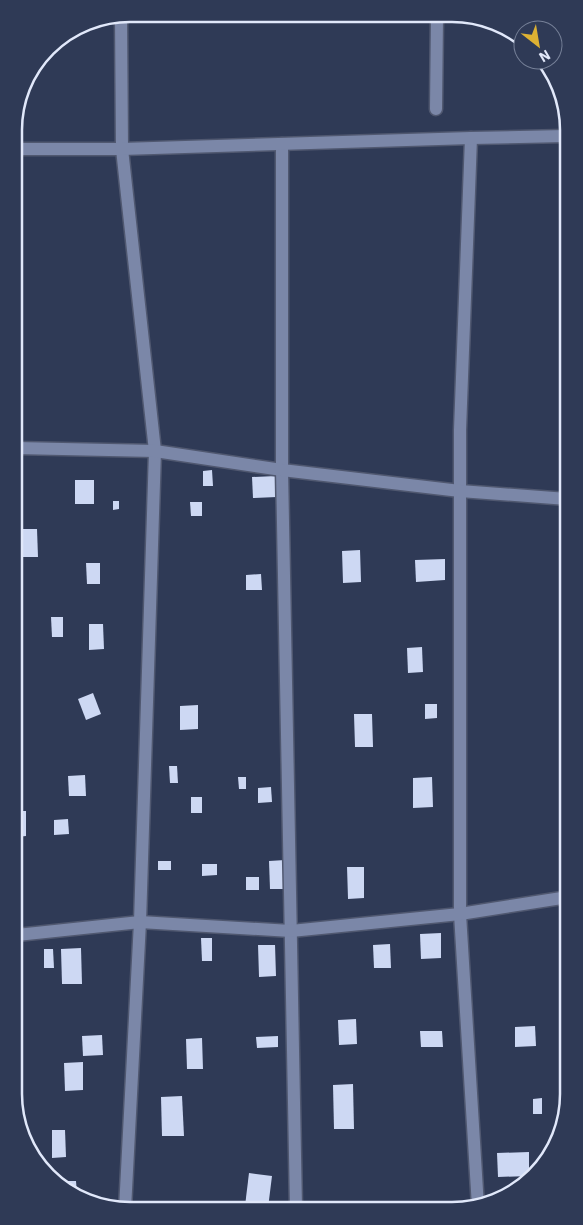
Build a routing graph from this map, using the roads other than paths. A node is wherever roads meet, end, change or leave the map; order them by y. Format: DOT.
graph roads {
  1 [pos="437,22"];
  2 [pos="121,23"];
  3 [pos="436,109"];
  4 [pos="560,136"];
  5 [pos="471,138"];
  6 [pos="282,144"];
  7 [pos="23,149"];
  8 [pos="122,149"];
  9 [pos="23,448"];
  10 [pos="155,452"];
  11 [pos="282,470"];
  12 [pos="460,491"];
  13 [pos="560,498"];
  14 [pos="560,898"];
  15 [pos="460,914"];
  16 [pos="140,922"];
  17 [pos="291,931"];
  18 [pos="22,934"];
  19 [pos="478,1200"];
  20 [pos="125,1202"];
  21 [pos="296,1202"];
  1 -- 3 [label="street"];
  2 -- 8 [label="street"];
  4 -- 5 [label="street"];
  5 -- 6 [label="street"];
  5 -- 12 [label="street"];
  6 -- 8 [label="street"];
  6 -- 11 [label="street"];
  7 -- 8 [label="street"];
  8 -- 10 [label="street"];
  9 -- 10 [label="street"];
  10 -- 11 [label="street"];
  10 -- 16 [label="street"];
  11 -- 12 [label="street"];
  11 -- 17 [label="street"];
  12 -- 13 [label="street"];
  12 -- 15 [label="street"];
  14 -- 15 [label="street"];
  15 -- 17 [label="street"];
  15 -- 19 [label="street"];
  16 -- 17 [label="street"];
  16 -- 18 [label="street"];
  16 -- 20 [label="street"];
  17 -- 21 [label="street"];
}
